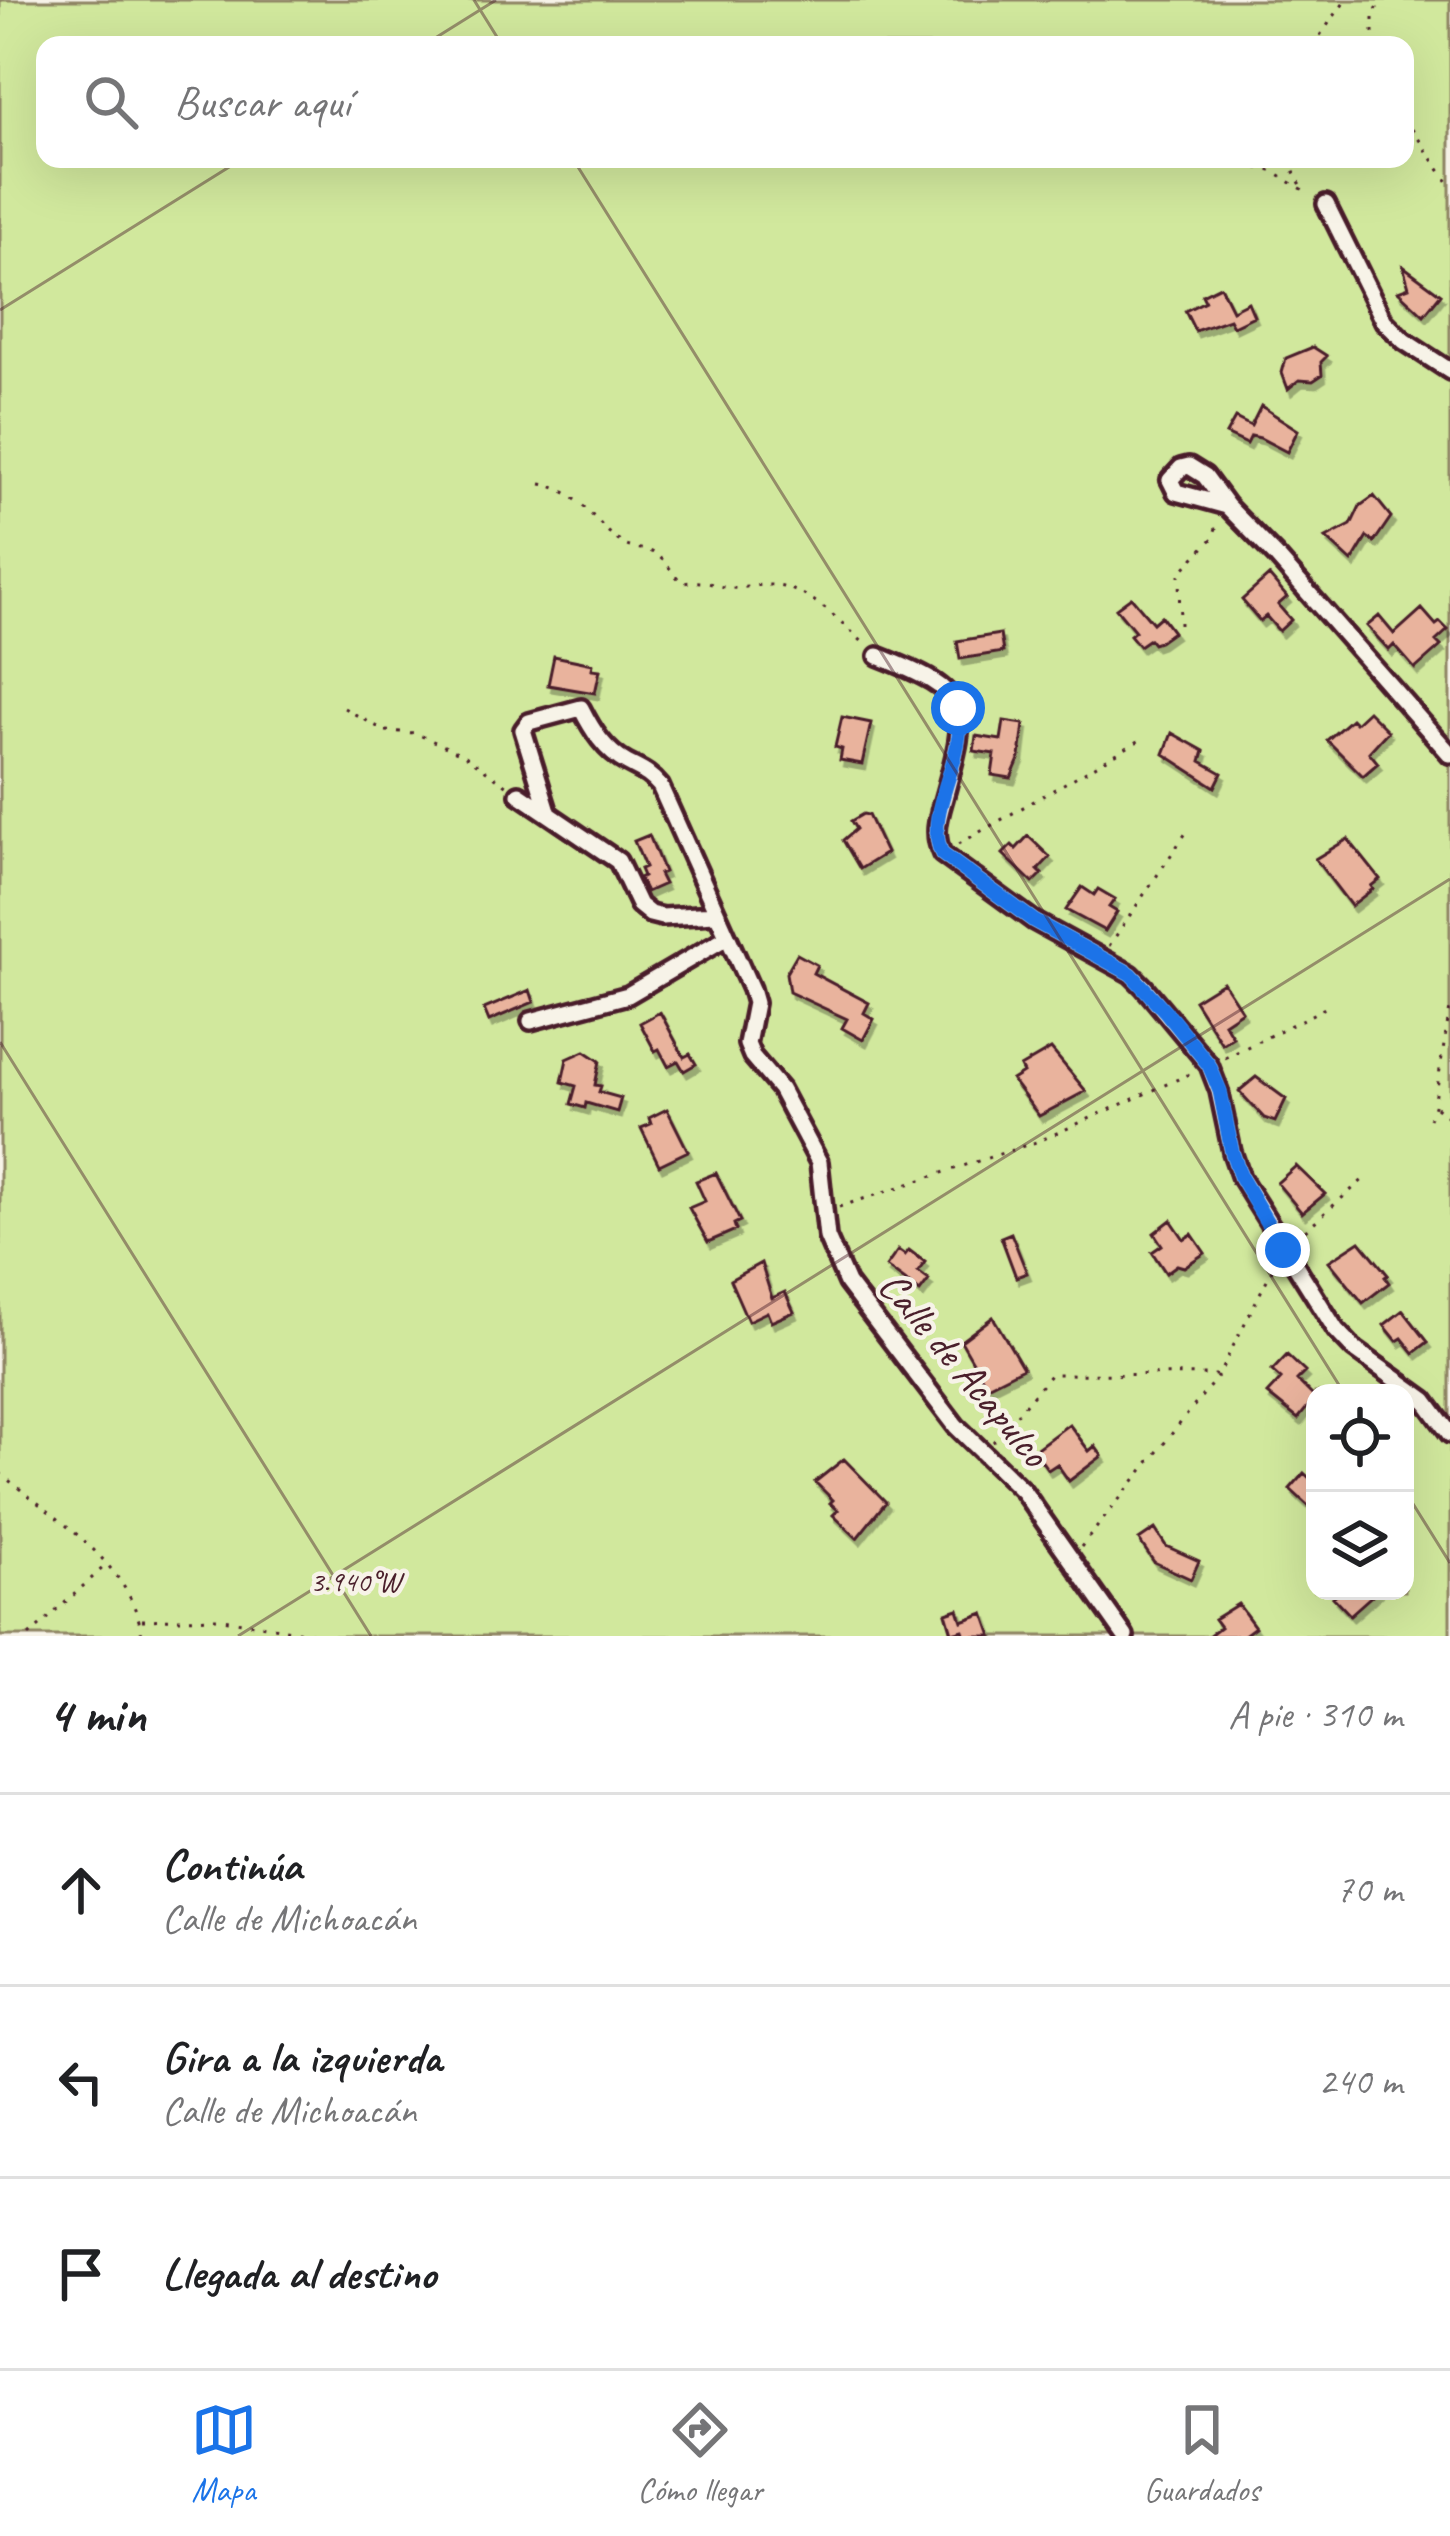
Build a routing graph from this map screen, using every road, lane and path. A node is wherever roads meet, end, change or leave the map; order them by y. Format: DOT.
graph roads {
  1 [pos="1346,0"];
  2 [pos="1381,0"];
  3 [pos="1320,36"];
  4 [pos="1373,36"];
  5 [pos="1414,132"];
  6 [pos="1161,168"];
  7 [pos="1197,168"];
  8 [pos="1258,168"];
  9 [pos="1293,168"];
  10 [pos="1450,184"];
  11 [pos="1304,190"];
  12 [pos="1326,203"];
  13 [pos="1450,370"];
  14 [pos="541,484"];
  15 [pos="1220,504"];
  16 [pos="1180,625"];
  17 [pos="878,656"];
  18 [pos="344,708"];
  19 [pos="1142,739"];
  20 [pos="1450,754"];
  21 [pos="519,794"];
  22 [pos="549,814"];
  23 [pos="1190,827"];
  24 [pos="942,854"];
  25 [pos="716,914"];
  26 [pos="727,937"];
  27 [pos="1101,958"];
  28 [pos="1330,1005"];
  29 [pos="1450,1007"];
  30 [pos="531,1021"];
  31 [pos="1209,1065"];
  32 [pos="1434,1106"];
  33 [pos="1429,1119"];
  34 [pos="1450,1119"];
  35 [pos="1365,1178"];
  36 [pos="825,1212"];
  37 [pos="1283,1250"];
  38 [pos="1218,1376"];
  39 [pos="1450,1435"];
  40 [pos="983,1454"];
  41 [pos="0,1473"];
  42 [pos="1072,1557"];
  43 [pos="107,1563"];
  44 [pos="140,1620"];
  45 [pos="29,1636"];
  46 [pos="142,1636"];
  47 [pos="328,1636"];
  48 [pos="1125,1636"];
  1 -- 3 [label="path"];
  2 -- 4 [label="path"];
  5 -- 10 [label="path"];
  6 -- 7 [label="path"];
  8 -- 11 [label="path"];
  9 -- 11 [label="path"];
  11 -- 12 [label="path"];
  12 -- 13 [label="street"];
  14 -- 17 [label="path"];
  15 -- 16 [label="path"];
  15 -- 20 [label="street"];
  17 -- 24 [label="street"];
  18 -- 21 [label="path"];
  19 -- 24 [label="path"];
  21 -- 22 [label="street"];
  22 -- 25 [label="street"];
  22 -- 25 [label="street, Calle de Acapulco"];
  23 -- 27 [label="path"];
  24 -- 27 [label="street"];
  25 -- 26 [label="street, Calle de Acapulco"];
  26 -- 30 [label="street"];
  26 -- 36 [label="street, Calle de Acapulco"];
  27 -- 31 [label="street"];
  28 -- 31 [label="path"];
  29 -- 32 [label="path"];
  31 -- 36 [label="path"];
  31 -- 37 [label="street"];
  32 -- 33 [label="path"];
  32 -- 34 [label="path"];
  35 -- 37 [label="path"];
  36 -- 40 [label="street, Calle de Acapulco"];
  37 -- 38 [label="path"];
  37 -- 39 [label="street"];
  38 -- 40 [label="path"];
  38 -- 42 [label="path"];
  40 -- 42 [label="street, Calle de Acapulco"];
  41 -- 43 [label="path"];
  42 -- 48 [label="street, Calle de Acapulco"];
  43 -- 44 [label="path"];
  43 -- 45 [label="path"];
  44 -- 46 [label="path"];
  44 -- 47 [label="path"];
}
